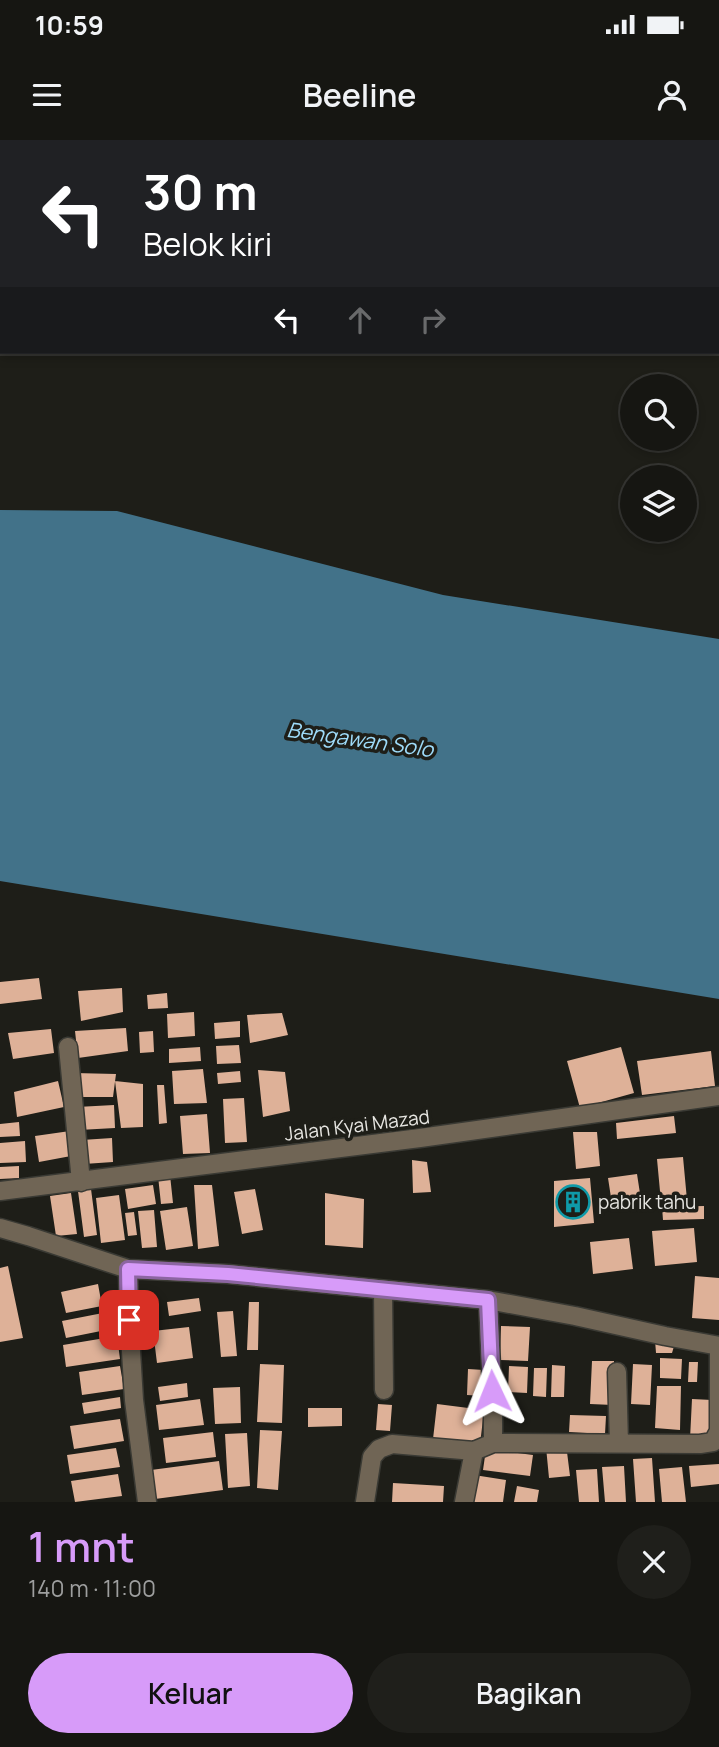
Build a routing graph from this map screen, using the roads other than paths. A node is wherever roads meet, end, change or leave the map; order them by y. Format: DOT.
graph roads {
  1 [pos="68,1047"];
  2 [pos="719,1096"];
  3 [pos="81,1182"];
  4 [pos="0,1191"];
  5 [pos="0,1228"];
  6 [pos="128,1269"];
  7 [pos="383,1290"];
  8 [pos="488,1300"];
  9 [pos="719,1346"];
  10 [pos="617,1372"];
  11 [pos="384,1390"];
  12 [pos="492,1443"];
  13 [pos="620,1443"];
  14 [pos="474,1451"];
  15 [pos="147,1502"];
  16 [pos="365,1502"];
  17 [pos="464,1502"];
  1 -- 3 [label="street"];
  2 -- 3 [label="street, Jalan Kyai Mazad"];
  3 -- 4 [label="street, Jalan Kyai Mazad"];
  5 -- 6 [label="street"];
  6 -- 7 [label="street"];
  6 -- 15 [label="street"];
  7 -- 8 [label="street"];
  7 -- 11 [label="street"];
  8 -- 9 [label="street"];
  8 -- 12 [label="street"];
  9 -- 13 [label="street"];
  10 -- 13 [label="street"];
  12 -- 13 [label="street"];
  12 -- 14 [label="street"];
  14 -- 16 [label="street"];
  14 -- 17 [label="street"];
}
